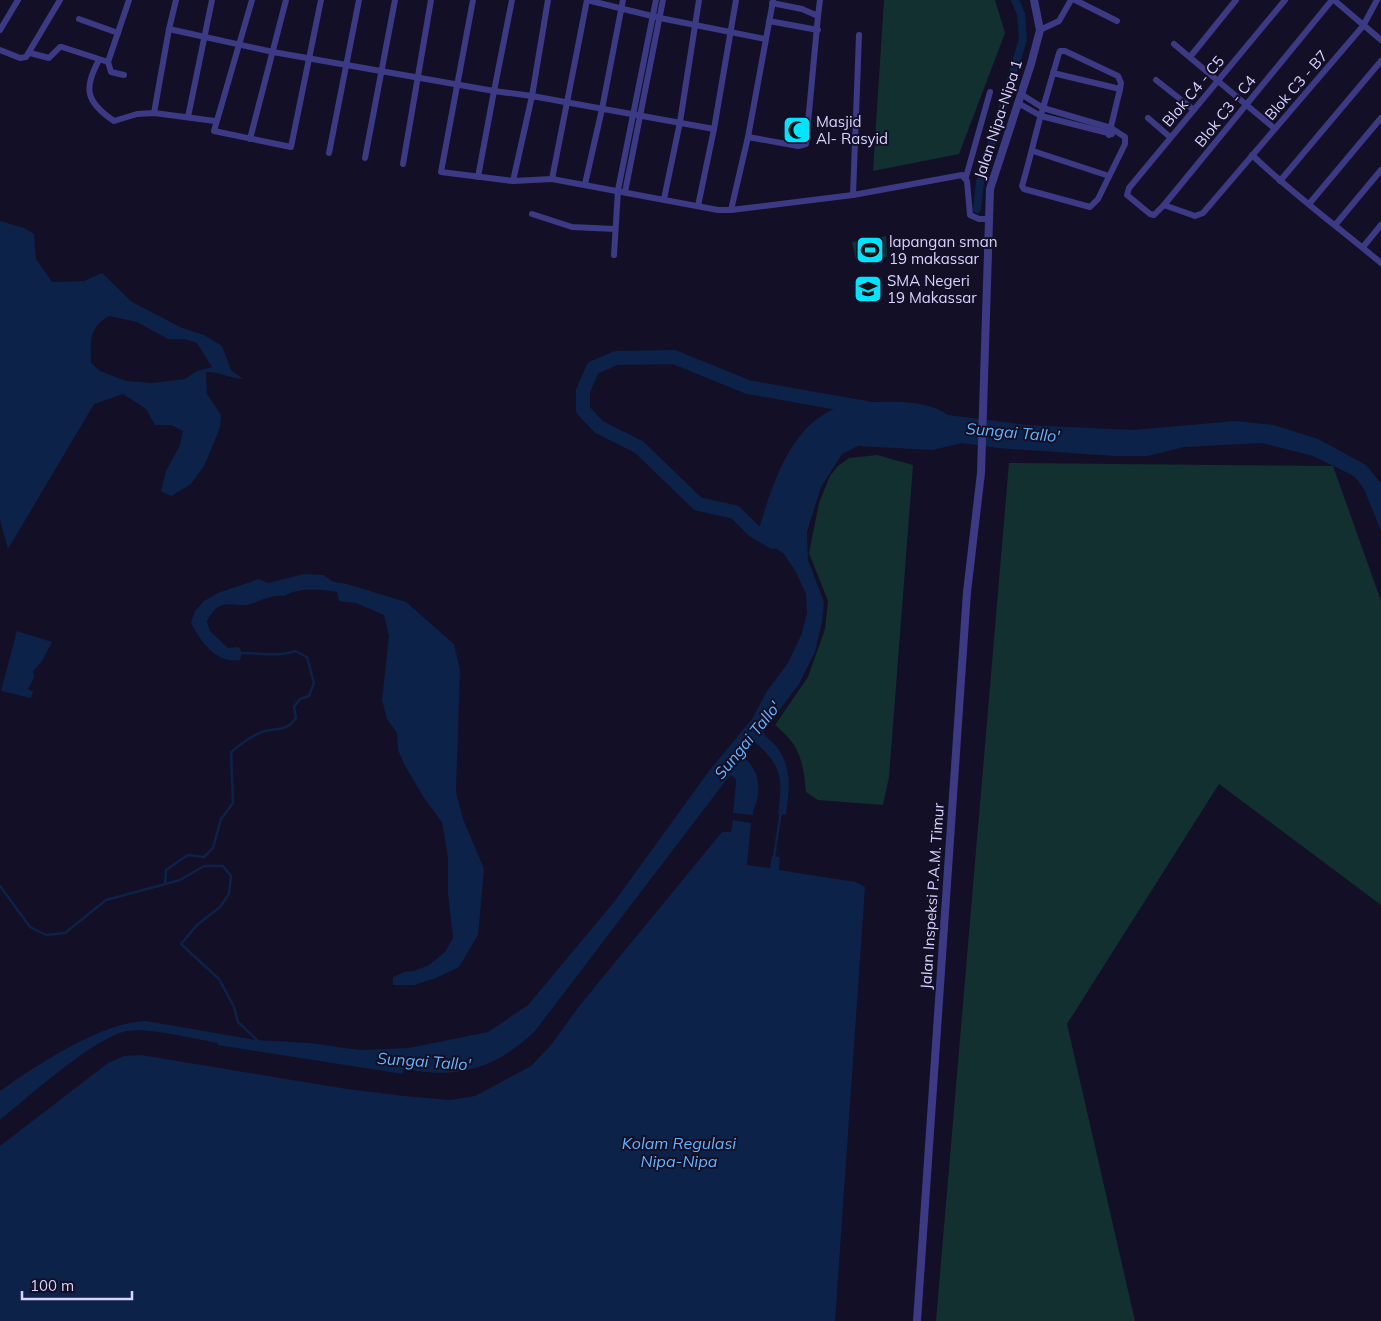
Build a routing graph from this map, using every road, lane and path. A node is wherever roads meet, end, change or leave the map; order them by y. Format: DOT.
graph roads {
  1 [pos="18,0"];
  2 [pos="60,0"];
  3 [pos="176,0"];
  4 [pos="212,0"];
  5 [pos="252,0"];
  6 [pos="286,0"];
  7 [pos="321,0"];
  8 [pos="359,0"];
  9 [pos="395,0"];
  10 [pos="431,0"];
  11 [pos="474,0"];
  12 [pos="512,0"];
  13 [pos="548,0"];
  14 [pos="587,0"];
  15 [pos="623,0"];
  16 [pos="656,0"];
  17 [pos="663,0"];
  18 [pos="699,0"];
  19 [pos="736,0"];
  20 [pos="820,0"];
  21 [pos="1034,0"];
  22 [pos="1071,0"];
  23 [pos="1075,0"];
  24 [pos="1236,0"];
  25 [pos="1284,0"];
  26 [pos="1333,0"];
  27 [pos="1377,0"];
  28 [pos="127,1"];
  29 [pos="773,2"];
  30 [pos="621,10"];
  31 [pos="818,16"];
  32 [pos="656,17"];
  33 [pos="79,20"];
  34 [pos="769,21"];
  35 [pos="1117,21"];
  36 [pos="694,25"];
  37 [pos="1363,26"];
  38 [pos="169,29"];
  39 [pos="0,30"];
  40 [pos="818,30"];
  41 [pos="1040,30"];
  42 [pos="118,33"];
  43 [pos="731,33"];
  44 [pos="859,36"];
  45 [pos="204,37"];
  46 [pos="765,39"];
  47 [pos="1381,40"];
  48 [pos="1174,44"];
  49 [pos="239,45"];
  50 [pos="0,50"];
  51 [pos="273,52"];
  52 [pos="30,53"];
  53 [pos="1190,57"];
  54 [pos="308,58"];
  55 [pos="98,60"];
  56 [pos="1381,61"];
  57 [pos="108,62"];
  58 [pos="346,65"];
  59 [pos="381,71"];
  60 [pos="1053,73"];
  61 [pos="124,75"];
  62 [pos="417,78"];
  63 [pos="1156,80"];
  64 [pos="1218,81"];
  65 [pos="456,84"];
  66 [pos="1120,89"];
  67 [pos="494,91"];
  68 [pos="990,92"];
  69 [pos="1021,94"];
  70 [pos="532,96"];
  71 [pos="568,103"];
  72 [pos="1018,103"];
  73 [pos="1246,104"];
  74 [pos="602,108"];
  75 [pos="1044,108"];
  76 [pos="1194,110"];
  77 [pos="154,113"];
  78 [pos="633,115"];
  79 [pos="642,115"];
  80 [pos="1041,116"];
  81 [pos="188,118"];
  82 [pos="1148,118"];
  83 [pos="1381,118"];
  84 [pos="216,121"];
  85 [pos="680,122"];
  86 [pos="1274,128"];
  87 [pos="714,129"];
  88 [pos="1110,131"];
  89 [pos="748,137"];
  90 [pos="1170,137"];
  91 [pos="250,139"];
  92 [pos="1033,151"];
  93 [pos="329,153"];
  94 [pos="1252,154"];
  95 [pos="364,158"];
  96 [pos="403,164"];
  97 [pos="1381,170"];
  98 [pos="1109,176"];
  99 [pos="478,177"];
  100 [pos="966,177"];
  101 [pos="552,179"];
  102 [pos="513,181"];
  103 [pos="1280,181"];
  104 [pos="585,184"];
  105 [pos="622,191"];
  106 [pos="853,195"];
  107 [pos="664,199"];
  108 [pos="1309,204"];
  109 [pos="1164,205"];
  110 [pos="698,206"];
  111 [pos="731,210"];
  112 [pos="532,214"];
  113 [pos="987,220"];
  114 [pos="1336,224"];
  115 [pos="1381,225"];
  116 [pos="615,228"];
  117 [pos="1363,247"];
  118 [pos="614,255"];
  119 [pos="1381,263"];
  120 [pos="985,399"];
  121 [pos="918,1321"];
  1 -- 39 [label="street"];
  2 -- 52 [label="street"];
  3 -- 38 [label="street"];
  4 -- 45 [label="street"];
  5 -- 49 [label="street"];
  6 -- 51 [label="street"];
  7 -- 54 [label="street"];
  8 -- 58 [label="street"];
  9 -- 59 [label="street"];
  10 -- 62 [label="street"];
  11 -- 65 [label="street"];
  12 -- 67 [label="street"];
  13 -- 70 [label="street"];
  14 -- 30 [label="street"];
  14 -- 71 [label="street"];
  15 -- 30 [label="street"];
  16 -- 32 [label="street"];
  17 -- 32 [label="street"];
  18 -- 36 [label="street"];
  19 -- 43 [label="street"];
  20 -- 31 [label="street"];
  21 -- 41 [label="street, Jalan Nipa-Nipa 1"];
  22 -- 41 [label="street"];
  23 -- 35 [label="street"];
  24 -- 53 [label="street"];
  25 -- 64 [label="street, Blok C4 - C5"];
  26 -- 37 [label="street"];
  26 -- 73 [label="street, Blok C3 - C4"];
  27 -- 37 [label="street, Blok C3 - B7"];
  28 -- 42 [label="street"];
  29 -- 31 [label="street"];
  29 -- 34 [label="street"];
  30 -- 32 [label="street"];
  30 -- 74 [label="street"];
  31 -- 40 [label="street"];
  32 -- 36 [label="street"];
  32 -- 78 [label="street"];
  32 -- 79 [label="street"];
  33 -- 42 [label="street"];
  34 -- 40 [label="street"];
  34 -- 46 [label="street"];
  36 -- 43 [label="street"];
  36 -- 85 [label="street"];
  37 -- 47 [label="street"];
  37 -- 86 [label="street, Blok C3 - B7"];
  38 -- 45 [label="street"];
  38 -- 77 [label="street"];
  40 -- 89 [label="street"];
  41 -- 69 [label="street, Jalan Nipa-Nipa 1"];
  42 -- 57 [label="street"];
  43 -- 46 [label="street"];
  43 -- 87 [label="street"];
  44 -- 106 [label="street"];
  45 -- 49 [label="street"];
  45 -- 81 [label="street"];
  46 -- 89 [label="street"];
  48 -- 53 [label="street"];
  49 -- 51 [label="street"];
  49 -- 84 [label="street"];
  50 -- 52 [label="street"];
  51 -- 54 [label="street"];
  51 -- 91 [label="street"];
  52 -- 55 [label="street"];
  53 -- 64 [label="street"];
  54 -- 58 [label="street"];
  54 -- 91 [label="street"];
  55 -- 57 [label="street"];
  55 -- 77 [label="street"];
  56 -- 103 [label="street"];
  57 -- 61 [label="street"];
  58 -- 59 [label="street"];
  58 -- 93 [label="street"];
  59 -- 62 [label="street"];
  59 -- 95 [label="street"];
  60 -- 66 [label="street"];
  60 -- 66 [label="street"];
  60 -- 75 [label="street"];
  62 -- 65 [label="street"];
  62 -- 96 [label="street"];
  63 -- 76 [label="street"];
  64 -- 73 [label="street"];
  64 -- 76 [label="street, Blok C4 - C5"];
  65 -- 67 [label="street"];
  65 -- 99 [label="street"];
  66 -- 88 [label="street"];
  67 -- 70 [label="street"];
  67 -- 99 [label="street"];
  68 -- 100 [label="street"];
  69 -- 72 [label="street, Jalan Nipa-Nipa 1"];
  69 -- 75 [label="street"];
  70 -- 71 [label="street"];
  70 -- 102 [label="street"];
  71 -- 74 [label="street"];
  71 -- 101 [label="street"];
  72 -- 80 [label="street"];
  72 -- 113 [label="street, Jalan Nipa-Nipa 1"];
  73 -- 86 [label="street"];
  73 -- 109 [label="street, Blok C3 - C4"];
  74 -- 78 [label="street"];
  74 -- 104 [label="street"];
  75 -- 80 [label="street"];
  75 -- 88 [label="street"];
  76 -- 90 [label="street, Blok C4 - C5"];
  77 -- 81 [label="street"];
  78 -- 79 [label="street"];
  78 -- 105 [label="street"];
  79 -- 85 [label="street"];
  79 -- 105 [label="street"];
  80 -- 88 [label="street"];
  80 -- 92 [label="street"];
  81 -- 84 [label="street"];
  82 -- 90 [label="street"];
  83 -- 108 [label="street"];
  84 -- 91 [label="street"];
  85 -- 87 [label="street"];
  85 -- 107 [label="street"];
  86 -- 94 [label="street, Blok C3 - B7"];
  87 -- 110 [label="street"];
  88 -- 98 [label="street"];
  89 -- 111 [label="street"];
  90 -- 109 [label="street, Blok C4 - C5"];
  92 -- 98 [label="street"];
  92 -- 98 [label="street"];
  94 -- 103 [label="street"];
  94 -- 109 [label="street, Blok C3 - B7"];
  97 -- 114 [label="street"];
  99 -- 102 [label="street"];
  100 -- 106 [label="street"];
  100 -- 113 [label="street"];
  101 -- 102 [label="street"];
  101 -- 104 [label="street"];
  103 -- 108 [label="street"];
  104 -- 105 [label="street"];
  105 -- 107 [label="street"];
  105 -- 116 [label="street"];
  106 -- 111 [label="street"];
  107 -- 110 [label="street"];
  108 -- 114 [label="street"];
  110 -- 111 [label="street"];
  112 -- 116 [label="street"];
  113 -- 120 [label="street, Jalan Nipa-Nipa 1"];
  114 -- 117 [label="street"];
  115 -- 117 [label="street"];
  116 -- 118 [label="street"];
  117 -- 119 [label="street"];
  120 -- 121 [label="street, Jalan Inspeksi P.A.M. Timur"];
}
